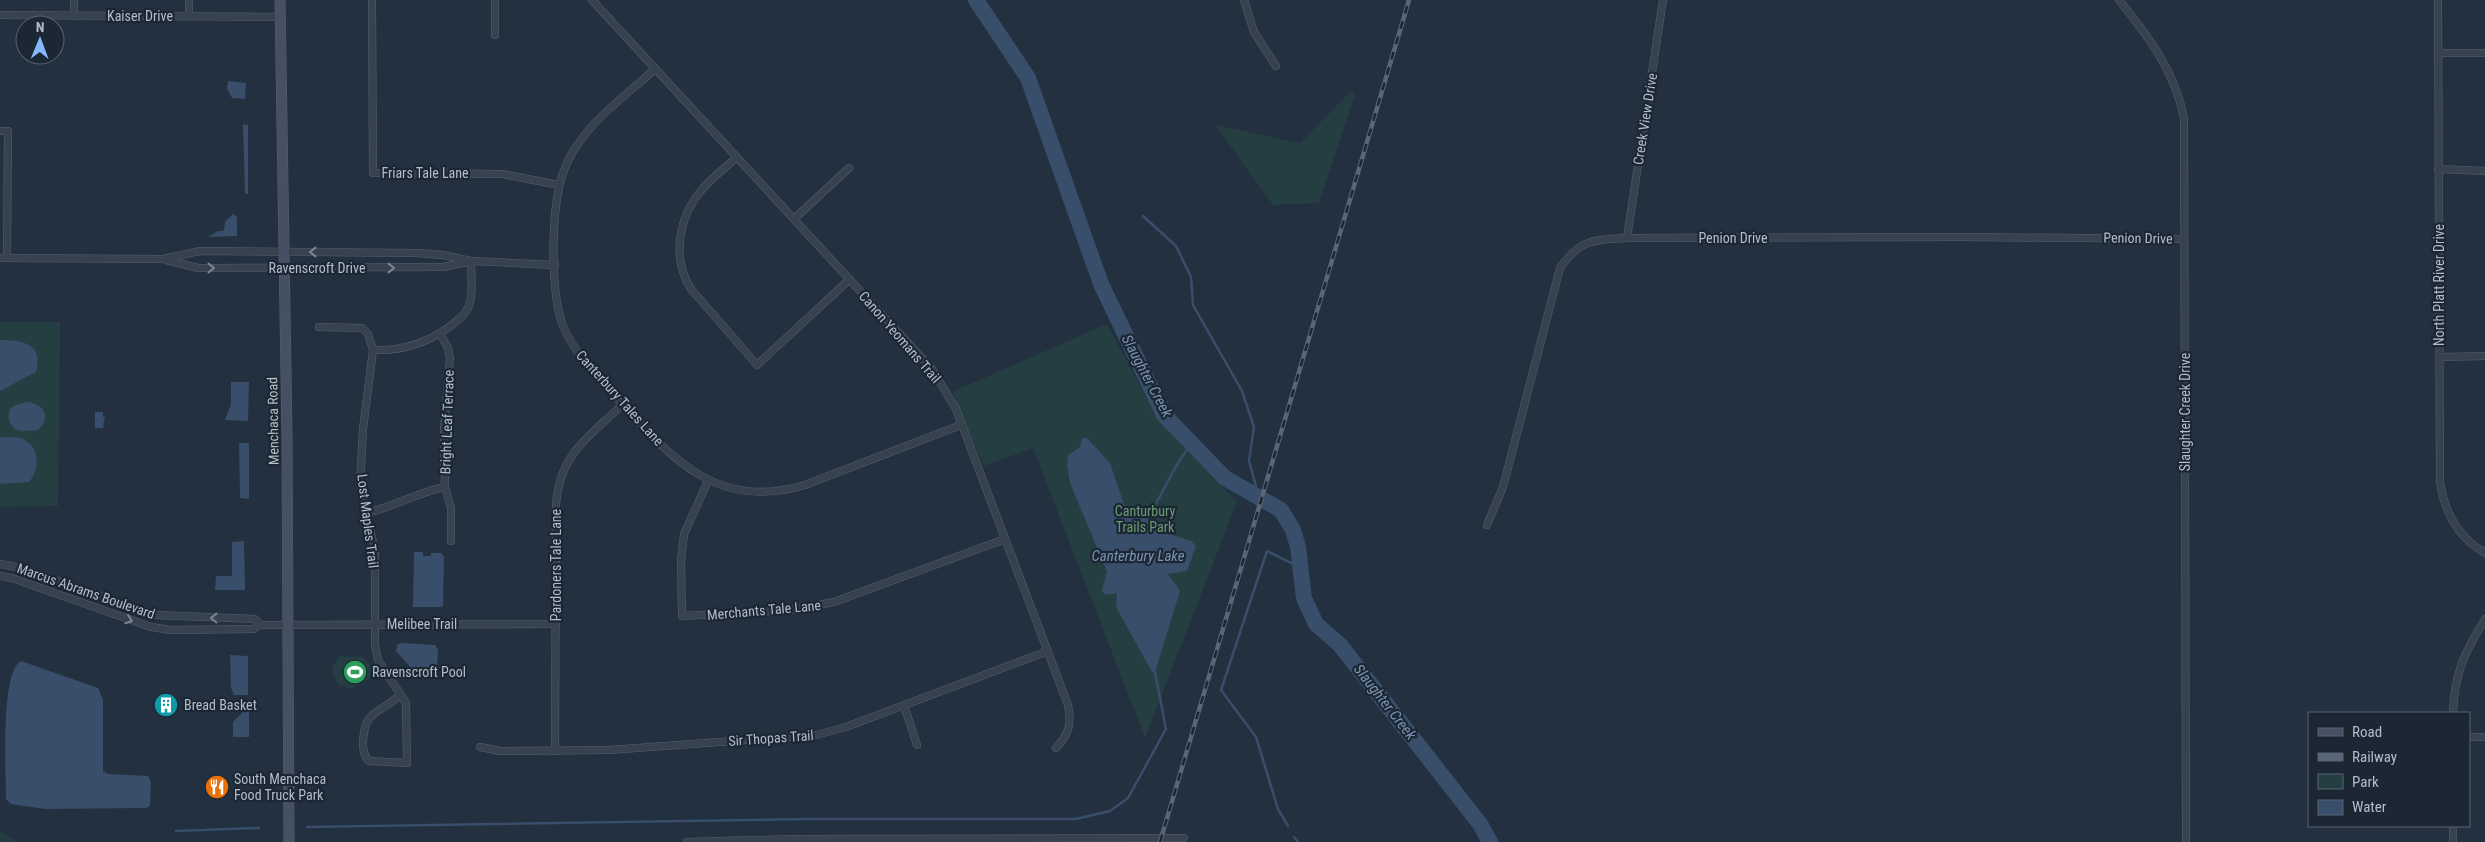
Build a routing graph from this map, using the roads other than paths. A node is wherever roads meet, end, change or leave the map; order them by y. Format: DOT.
graph roads {
  1 [pos="74,0"];
  2 [pos="189,0"];
  3 [pos="280,0"];
  4 [pos="372,0"];
  5 [pos="495,0"];
  6 [pos="592,0"];
  7 [pos="1244,0"];
  8 [pos="1663,0"];
  9 [pos="2119,0"];
  10 [pos="2438,0"];
  11 [pos="0,16"];
  12 [pos="74,16"];
  13 [pos="189,16"];
  14 [pos="280,17"];
  15 [pos="495,35"];
  16 [pos="2438,53"];
  17 [pos="2485,53"];
  18 [pos="1276,66"];
  19 [pos="655,69"];
  20 [pos="0,131"];
  21 [pos="736,158"];
  22 [pos="849,168"];
  23 [pos="2438,169"];
  24 [pos="2485,171"];
  25 [pos="559,185"];
  26 [pos="794,219"];
  27 [pos="1627,238"];
  28 [pos="2184,239"];
  29 [pos="285,252"];
  30 [pos="4,258"];
  31 [pos="163,259"];
  32 [pos="471,261"];
  33 [pos="555,265"];
  34 [pos="285,268"];
  35 [pos="850,280"];
  36 [pos="319,327"];
  37 [pos="440,334"];
  38 [pos="373,350"];
  39 [pos="2485,356"];
  40 [pos="2440,357"];
  41 [pos="623,404"];
  42 [pos="961,425"];
  43 [pos="708,481"];
  44 [pos="445,487"];
  45 [pos="366,513"];
  46 [pos="1487,525"];
  47 [pos="1005,539"];
  48 [pos="452,541"];
  49 [pos="2485,553"];
  50 [pos="0,564"];
  51 [pos="0,576"];
  52 [pos="2485,619"];
  53 [pos="374,624"];
  54 [pos="556,624"];
  55 [pos="260,625"];
  56 [pos="288,625"];
  57 [pos="1048,651"];
  58 [pos="400,695"];
  59 [pos="904,705"];
  60 [pos="2453,712"];
  61 [pos="2470,737"];
  62 [pos="2485,738"];
  63 [pos="918,745"];
  64 [pos="480,747"];
  65 [pos="1056,748"];
  66 [pos="556,751"];
  67 [pos="2453,827"];
  68 [pos="1184,838"];
  69 [pos="795,840"];
  70 [pos="910,841"];
  71 [pos="1028,841"];
  72 [pos="289,842"];
  73 [pos="687,842"];
  74 [pos="2186,842"];
  75 [pos="2453,842"];
  1 -- 12 [label="street"];
  2 -- 13 [label="street"];
  3 -- 14 [label="main road, Menchaca Road"];
  4 -- 25 [label="street, Friars Tale Lane"];
  5 -- 15 [label="street"];
  6 -- 19 [label="street, Canon Yeomans Trail"];
  7 -- 18 [label="street"];
  8 -- 27 [label="street, Creek View Drive"];
  9 -- 28 [label="street, Slaughter Creek Drive"];
  10 -- 16 [label="street, North Platt River Drive"];
  11 -- 12 [label="street, Kaiser Drive"];
  12 -- 13 [label="street, Kaiser Drive"];
  13 -- 14 [label="street, Kaiser Drive"];
  14 -- 29 [label="main road, Menchaca Road"];
  16 -- 17 [label="street"];
  16 -- 23 [label="street, North Platt River Drive"];
  19 -- 21 [label="street, Canon Yeomans Trail"];
  19 -- 25 [label="street, Canterbury Tales Lane"];
  20 -- 30 [label="street"];
  21 -- 26 [label="street, Canon Yeomans Trail"];
  21 -- 35 [label="street"];
  22 -- 26 [label="street"];
  23 -- 24 [label="street"];
  23 -- 40 [label="street, North Platt River Drive"];
  25 -- 33 [label="street, Canterbury Tales Lane"];
  26 -- 35 [label="street, Canon Yeomans Trail"];
  27 -- 28 [label="street, Penion Drive"];
  27 -- 46 [label="street, Penion Drive"];
  28 -- 74 [label="street, Slaughter Creek Drive"];
  29 -- 31 [label="street, Ravenscroft Drive"];
  32 -- 29 [label="street, Ravenscroft Drive, one-way"];
  29 -- 34 [label="main road, Menchaca Road"];
  30 -- 31 [label="street, Ravenscroft Drive"];
  31 -- 34 [label="street, Ravenscroft Drive, one-way"];
  32 -- 33 [label="street, Ravenscroft Drive"];
  34 -- 32 [label="street, Ravenscroft Drive, one-way"];
  32 -- 37 [label="street"];
  33 -- 41 [label="street, Canterbury Tales Lane"];
  34 -- 56 [label="main road, Menchaca Road"];
  35 -- 42 [label="street, Canon Yeomans Trail"];
  36 -- 38 [label="street"];
  37 -- 38 [label="street"];
  37 -- 44 [label="street, Bright Leaf Terrace"];
  38 -- 45 [label="street, Lost Maples Trail"];
  39 -- 40 [label="street"];
  40 -- 49 [label="street, North Platt River Drive"];
  41 -- 43 [label="street, Canterbury Tales Lane"];
  41 -- 54 [label="street, Pardoners Tale Lane"];
  42 -- 43 [label="street, Canterbury Tales Lane"];
  42 -- 47 [label="street, Canon Yeomans Trail"];
  43 -- 47 [label="street, Merchants Tale Lane"];
  44 -- 45 [label="street"];
  44 -- 48 [label="street, Bright Leaf Terrace"];
  45 -- 53 [label="street, Lost Maples Trail"];
  47 -- 57 [label="street, Canon Yeomans Trail"];
  55 -- 50 [label="street, Marcus Abrams Boulevard, one-way"];
  51 -- 55 [label="street, Marcus Abrams Boulevard, one-way"];
  52 -- 60 [label="street"];
  53 -- 54 [label="street, Melibee Trail"];
  53 -- 56 [label="street, Melibee Trail"];
  53 -- 58 [label="street, Lost Maples Trail"];
  54 -- 66 [label="street, Pardoners Tale Lane"];
  55 -- 56 [label="street, Marcus Abrams Boulevard"];
  56 -- 72 [label="main road, Menchaca Road"];
  57 -- 59 [label="street, Sir Thopas Trail"];
  57 -- 65 [label="street, Canon Yeomans Trail"];
  58 -- 58 [label="street, Lost Maples Trail"];
  59 -- 63 [label="street"];
  59 -- 66 [label="street, Sir Thopas Trail"];
  61 -- 62 [label="street"];
  64 -- 66 [label="street, Sir Thopas Trail"];
  67 -- 75 [label="street"];
  68 -- 71 [label="street"];
  69 -- 70 [label="street"];
  69 -- 73 [label="street"];
  70 -- 71 [label="street"];
}
